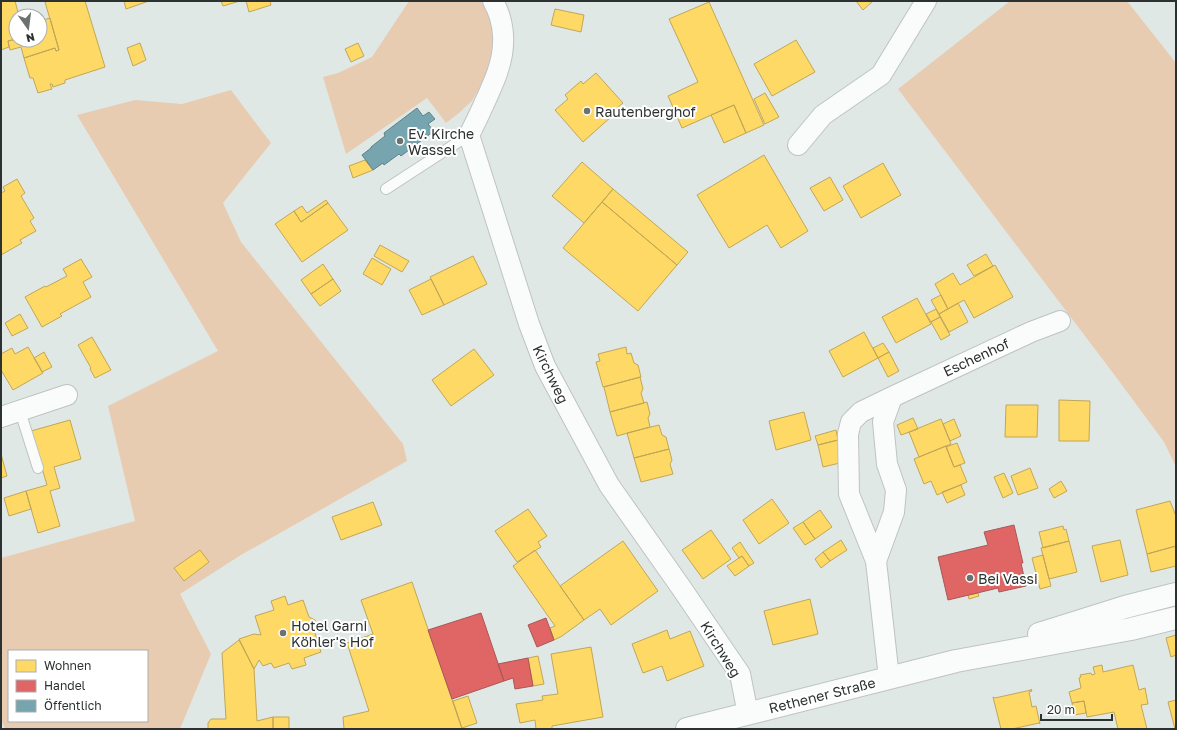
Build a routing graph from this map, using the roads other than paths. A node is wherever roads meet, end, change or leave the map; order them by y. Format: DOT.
graph roads {
  1 [pos="493,1"];
  2 [pos="926,1"];
  3 [pos="469,135"];
  4 [pos="798,145"];
  5 [pos="386,189"];
  6 [pos="1060,321"];
  7 [pos="67,395"];
  8 [pos="892,397"];
  9 [pos="20,411"];
  10 [pos="1,417"];
  11 [pos="38,468"];
  12 [pos="876,561"];
  13 [pos="1176,594"];
  14 [pos="1176,618"];
  15 [pos="956,661"];
  16 [pos="888,678"];
  17 [pos="748,714"];
  18 [pos="687,729"];
  1 -- 3 [label="street"];
  2 -- 4 [label="street"];
  3 -- 5 [label="lane"];
  3 -- 17 [label="street, Kirchweg"];
  6 -- 8 [label="street, Eschenhof"];
  7 -- 9 [label="street"];
  8 -- 12 [label="street, Eschenhof"];
  8 -- 12 [label="street, Eschenhof"];
  9 -- 10 [label="street"];
  9 -- 11 [label="lane"];
  12 -- 16 [label="street, Eschenhof"];
  13 -- 15 [label="main road, Rethener Straße"];
  14 -- 15 [label="main road, Rethener Straße"];
  15 -- 16 [label="main road, Rethener Straße"];
  16 -- 17 [label="main road, Rethener Straße"];
  17 -- 18 [label="main road, Rethener Straße"];
}
